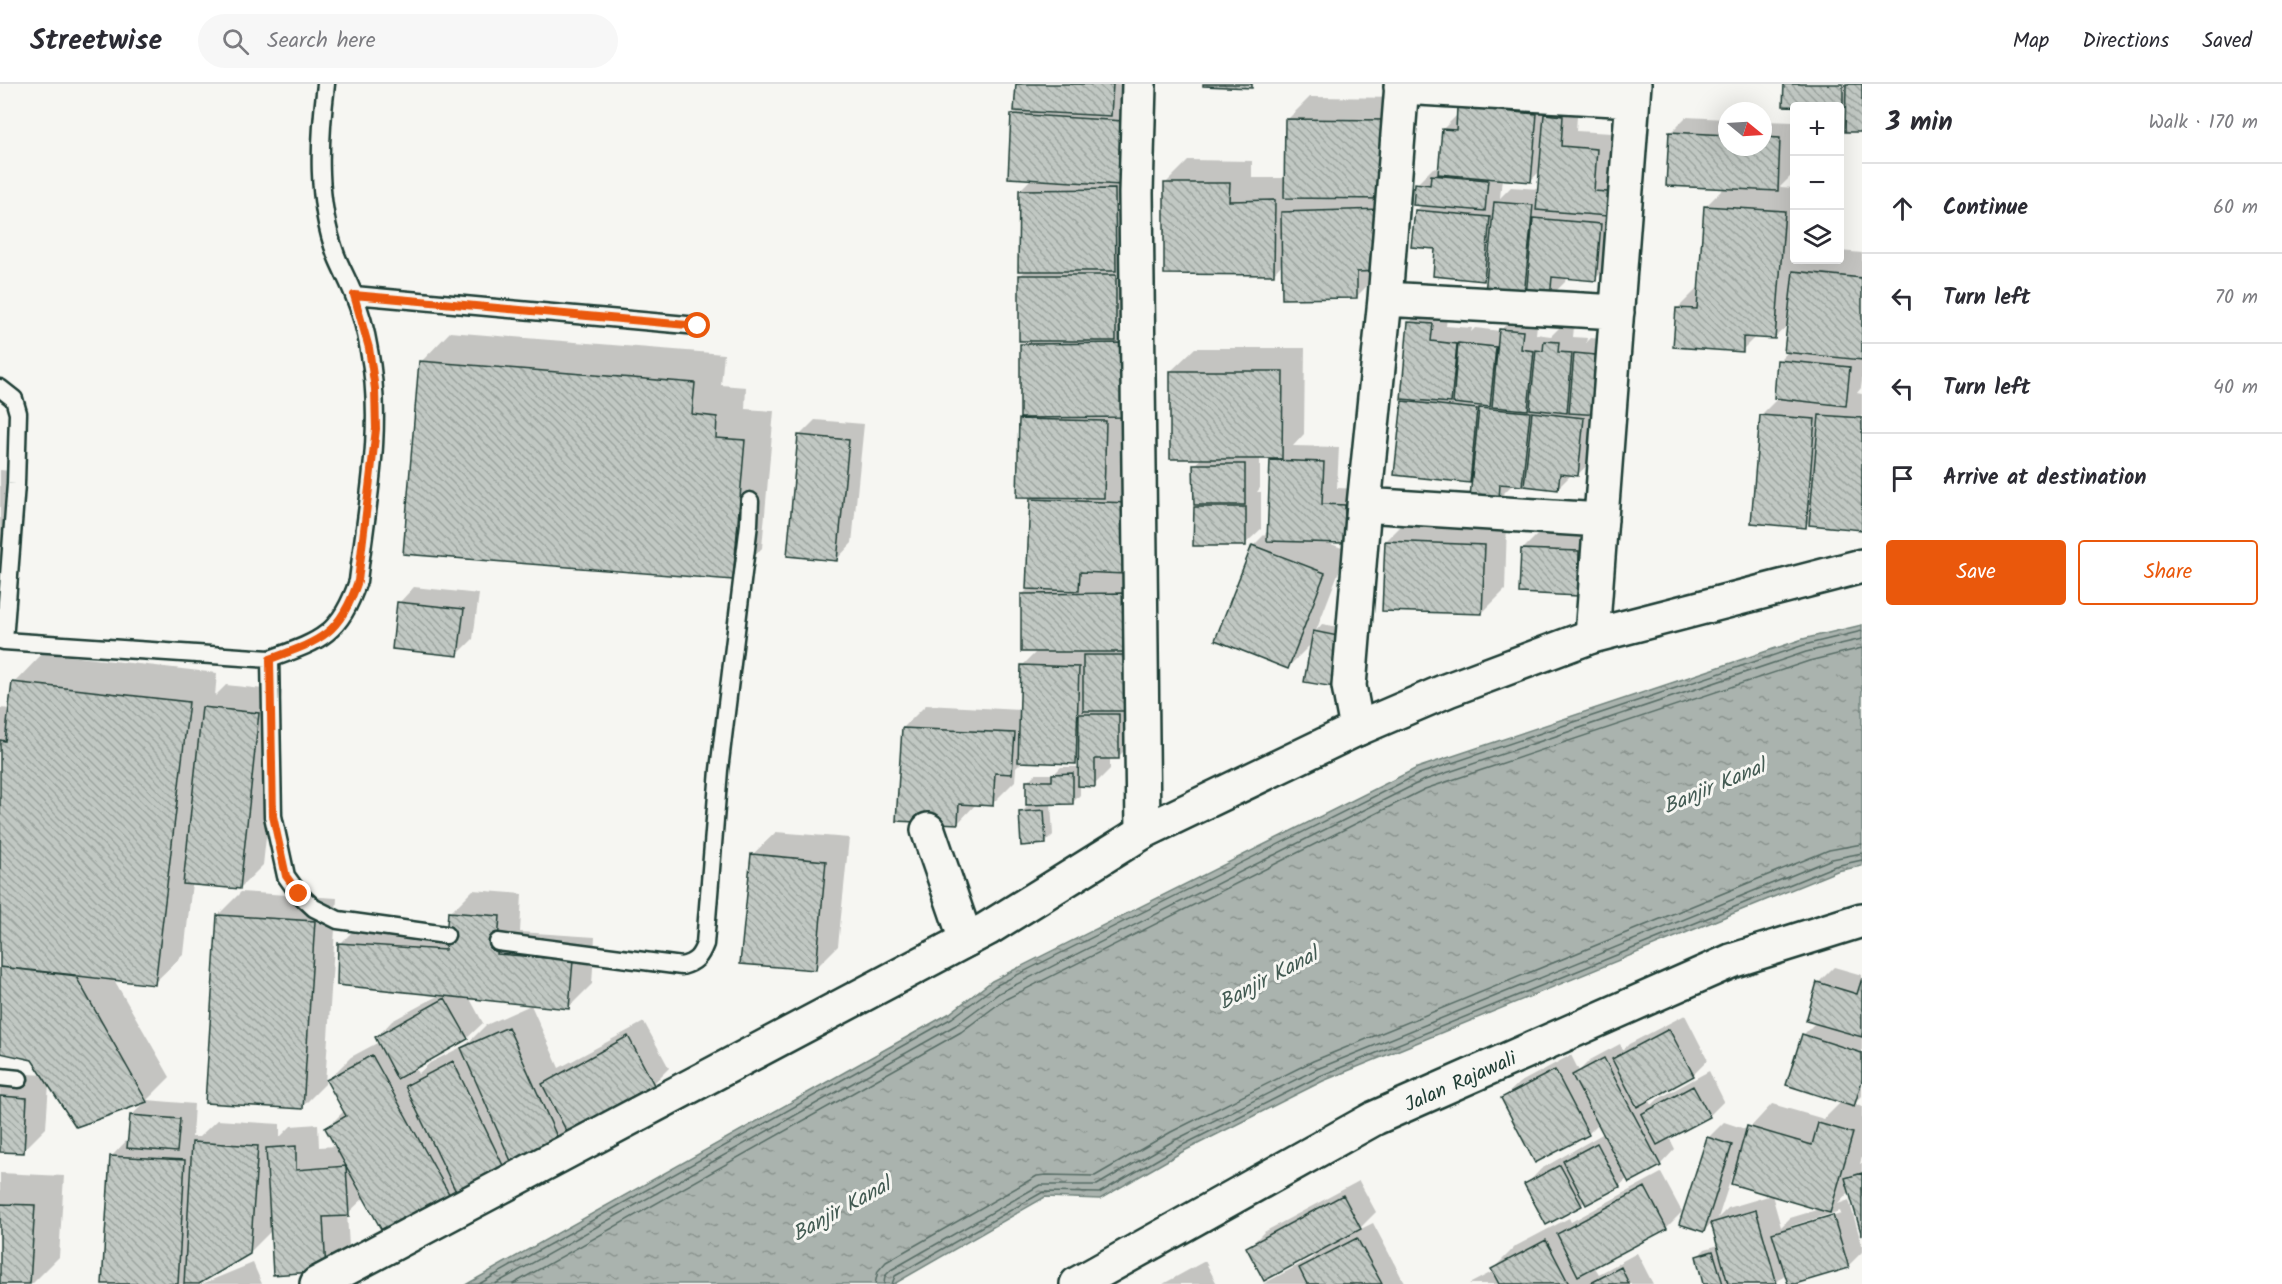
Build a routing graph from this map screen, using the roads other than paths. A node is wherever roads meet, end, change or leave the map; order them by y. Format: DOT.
graph roads {
  1 [pos="326,84"];
  2 [pos="1139,84"];
  3 [pos="1402,85"];
  4 [pos="1634,92"];
  5 [pos="354,295"];
  6 [pos="1385,299"];
  7 [pos="1617,312"];
  8 [pos="698,326"];
  9 [pos="0,388"];
  10 [pos="750,501"];
  11 [pos="1364,505"];
  12 [pos="1601,520"];
  13 [pos="1862,566"];
  14 [pos="1592,636"];
  15 [pos="2,641"];
  16 [pos="270,659"];
  17 [pos="1358,729"];
  18 [pos="928,830"];
  19 [pos="1143,832"];
  20 [pos="1862,920"];
  21 [pos="446,934"];
  22 [pos="966,940"];
  23 [pos="498,942"];
  24 [pos="0,1077"];
  25 [pos="19,1079"];
  26 [pos="317,1284"];
  27 [pos="1077,1284"];
  1 -- 5 [label="lane"];
  2 -- 19 [label="street"];
  3 -- 4 [label="street"];
  3 -- 6 [label="street"];
  4 -- 7 [label="street"];
  5 -- 8 [label="lane"];
  5 -- 16 [label="lane"];
  6 -- 7 [label="street"];
  6 -- 11 [label="street"];
  7 -- 12 [label="street"];
  9 -- 15 [label="lane"];
  10 -- 23 [label="lane"];
  11 -- 12 [label="street"];
  11 -- 17 [label="street"];
  12 -- 14 [label="street"];
  13 -- 14 [label="street"];
  14 -- 17 [label="street"];
  15 -- 16 [label="lane"];
  16 -- 21 [label="lane"];
  17 -- 19 [label="street"];
  18 -- 22 [label="street"];
  19 -- 22 [label="street"];
  20 -- 27 [label="street, Jalan Rajawali"];
  22 -- 26 [label="street"];
  24 -- 25 [label="lane"];
}
